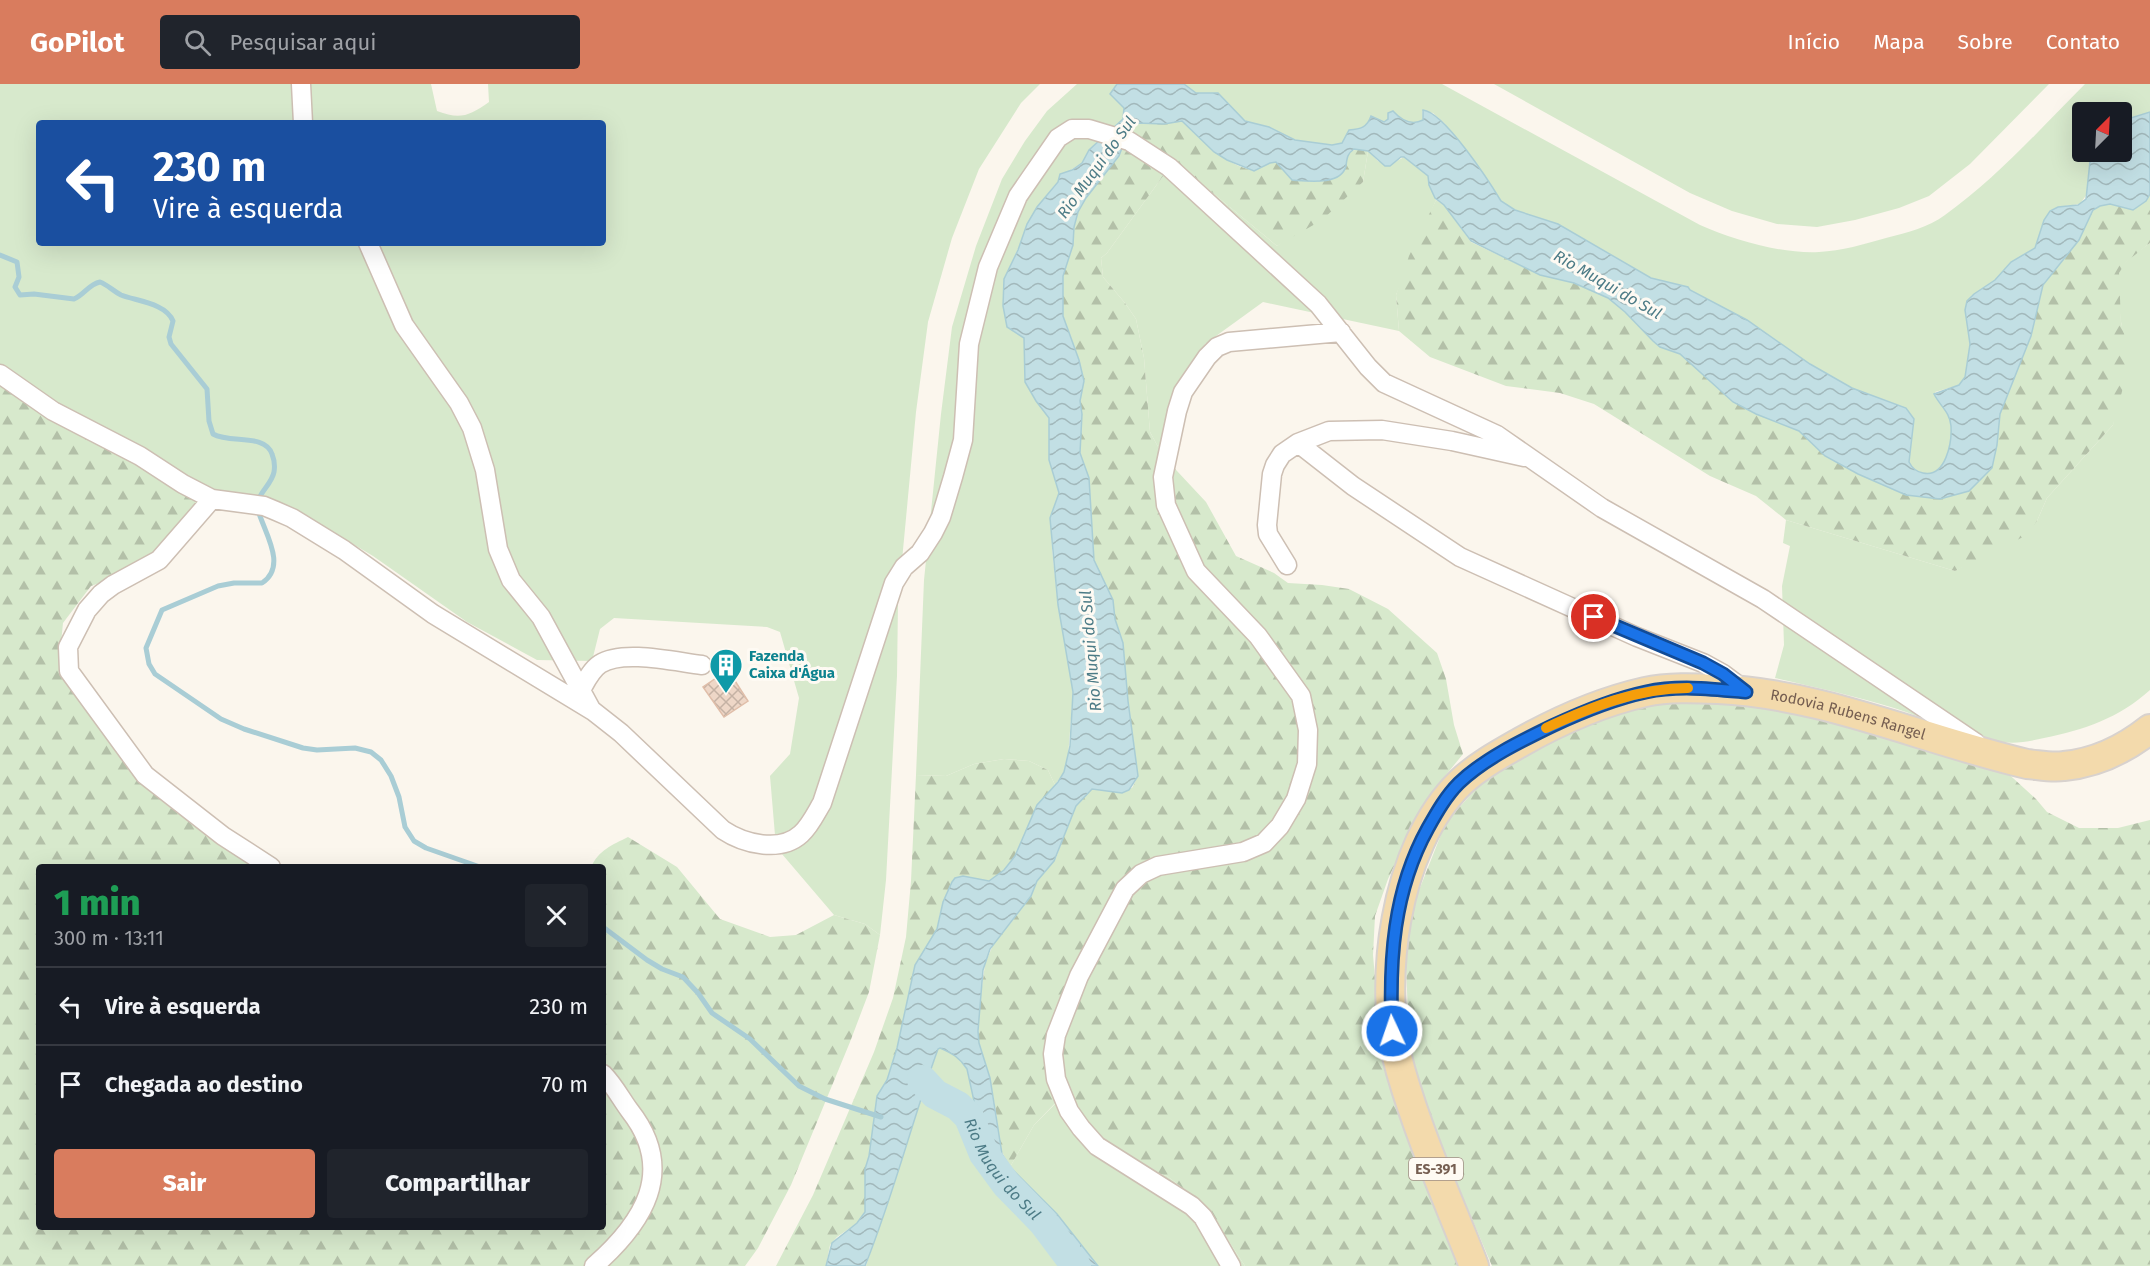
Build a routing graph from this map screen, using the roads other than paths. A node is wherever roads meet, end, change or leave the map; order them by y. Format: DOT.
graph roads {
  1 [pos="301,84"];
  2 [pos="303,120"];
  3 [pos="369,246"];
  4 [pos="1341,332"];
  5 [pos="0,374"];
  6 [pos="1298,443"];
  7 [pos="1529,458"];
  8 [pos="212,499"];
  9 [pos="1287,565"];
  10 [pos="702,665"];
  11 [pos="581,690"];
  12 [pos="1746,692"];
  13 [pos="592,711"];
  14 [pos="2150,729"];
  15 [pos="1997,757"];
  16 [pos="266,864"];
  17 [pos="606,1077"];
  18 [pos="594,1266"];
  19 [pos="1231,1266"];
  20 [pos="1473,1266"];
  1 -- 2 [label="street"];
  3 -- 11 [label="street"];
  4 -- 7 [label="street"];
  4 -- 13 [label="street"];
  4 -- 19 [label="street"];
  5 -- 8 [label="street"];
  6 -- 7 [label="street"];
  6 -- 9 [label="street"];
  6 -- 12 [label="street"];
  7 -- 15 [label="street"];
  8 -- 13 [label="street"];
  8 -- 16 [label="street"];
  10 -- 11 [label="street"];
  11 -- 13 [label="street"];
  12 -- 15 [label="main road, Rodovia Rubens Rangel / ES-391"];
  12 -- 20 [label="main road, Rodovia Rubens Rangel / ES-391"];
  14 -- 15 [label="main road, Rodovia Rubens Rangel / ES-391"];
  17 -- 18 [label="street"];
}
